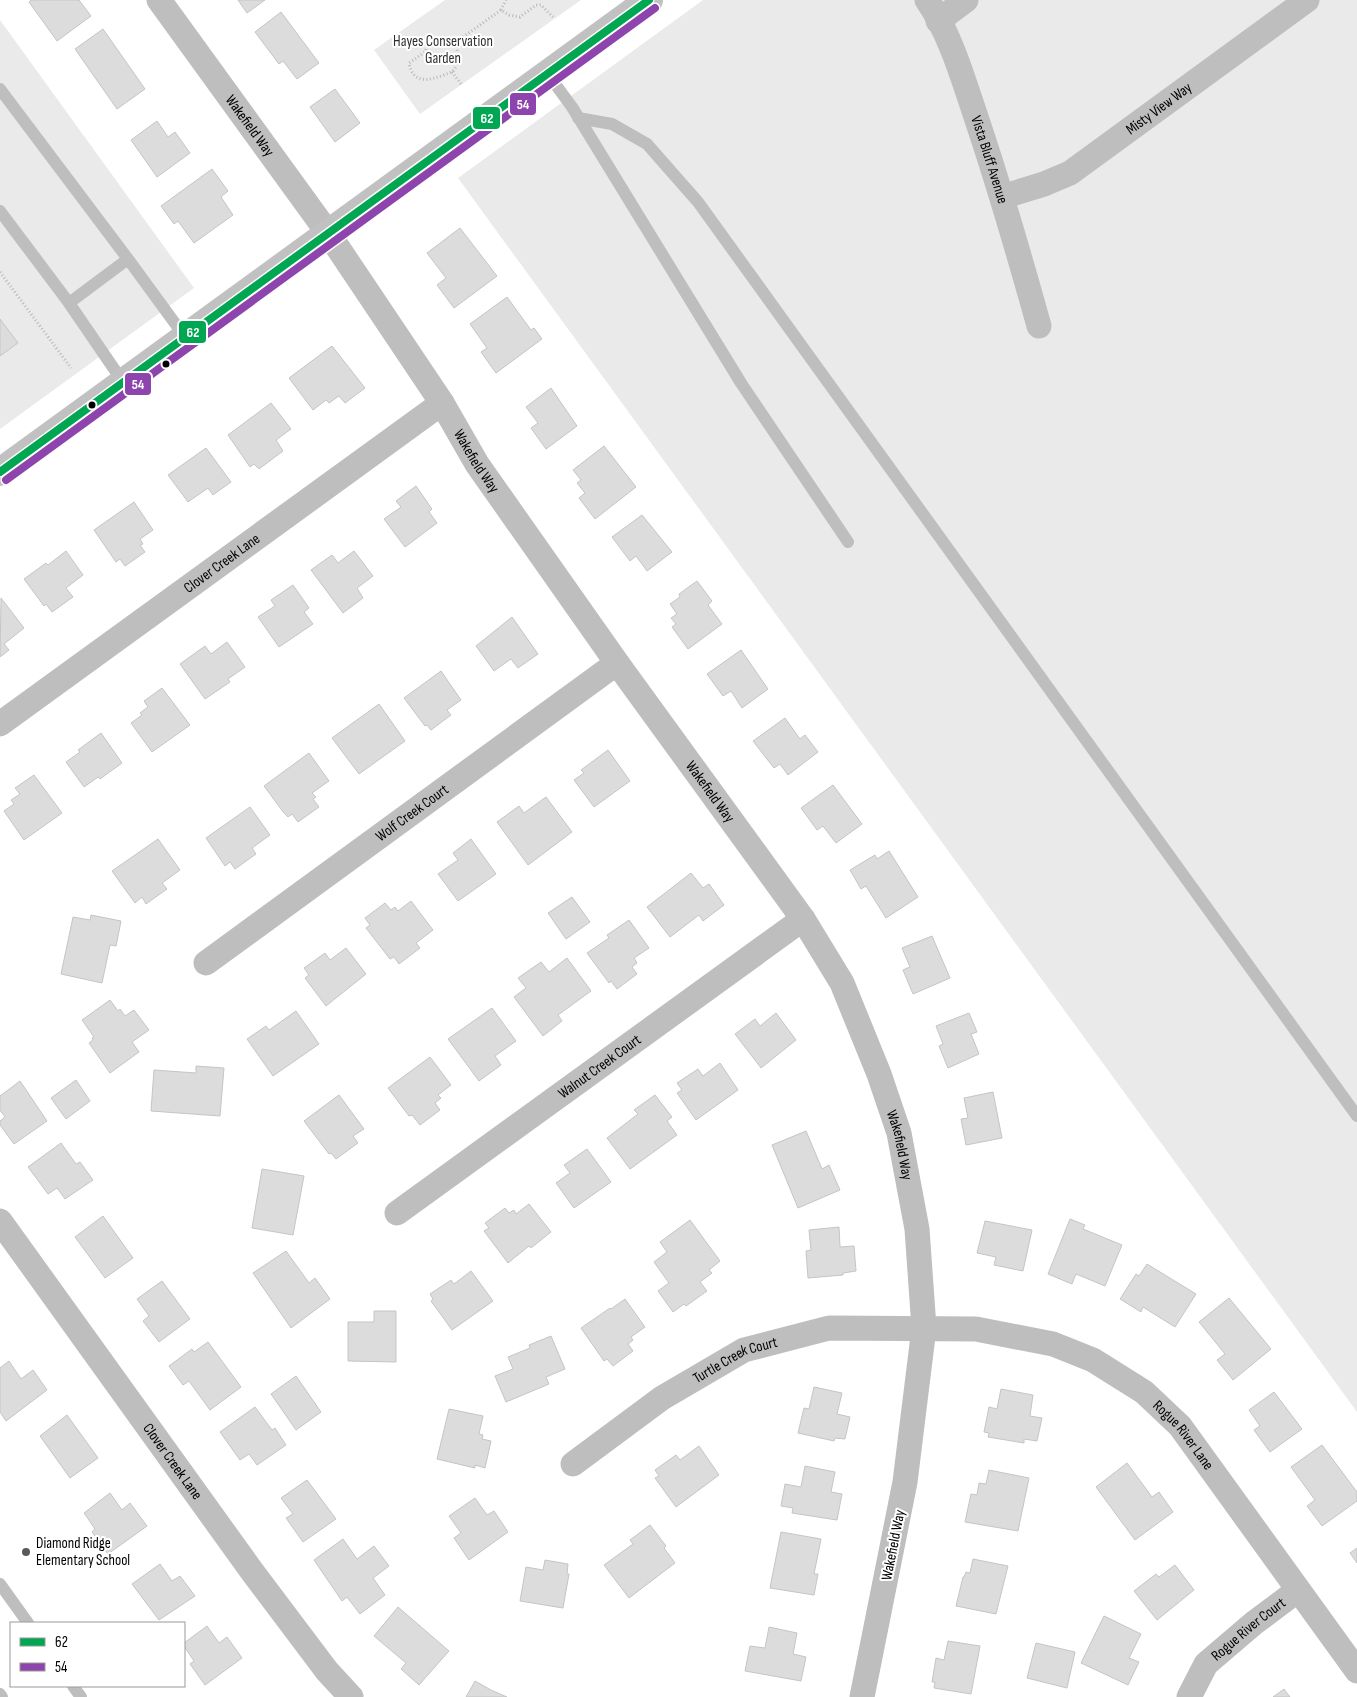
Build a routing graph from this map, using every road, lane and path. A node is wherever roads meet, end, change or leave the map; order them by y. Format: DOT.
graph roads {
  1 [pos="159,0"];
  2 [pos="506,0"];
  3 [pos="649,0"];
  4 [pos="966,0"];
  5 [pos="1307,0"];
  6 [pos="501,10"];
  7 [pos="932,10"];
  8 [pos="553,17"];
  9 [pos="456,42"];
  10 [pos="452,72"];
  11 [pos="547,73"];
  12 [pos="461,84"];
  13 [pos="0,89"];
  14 [pos="578,118"];
  15 [pos="1002,197"];
  16 [pos="0,211"];
  17 [pos="328,233"];
  18 [pos="128,259"];
  19 [pos="0,272"];
  20 [pos="68,303"];
  21 [pos="1039,326"];
  22 [pos="185,337"];
  23 [pos="70,368"];
  24 [pos="124,382"];
  25 [pos="442,403"];
  26 [pos="0,472"];
  27 [pos="848,542"];
  28 [pos="617,663"];
  29 [pos="0,724"];
  30 [pos="802,919"];
  31 [pos="206,962"];
  32 [pos="1357,1116"];
  33 [pos="397,1213"];
  34 [pos="0,1221"];
  35 [pos="924,1328"];
  36 [pos="573,1464"];
  37 [pos="0,1584"];
  38 [pos="1298,1590"];
  39 [pos="27,1622"];
  40 [pos="1357,1671"];
  41 [pos="351,1697"];
  42 [pos="862,1697"];
  43 [pos="1189,1697"];
  1 -- 17 [label="street, Wakefield Way"];
  2 -- 6 [label="path"];
  3 -- 11 [label="main road"];
  4 -- 7 [label="street"];
  5 -- 15 [label="street, Misty View Way"];
  6 -- 8 [label="path"];
  6 -- 9 [label="path"];
  7 -- 15 [label="street, Vista Bluff Avenue"];
  9 -- 10 [label="path"];
  9 -- 10 [label="path"];
  10 -- 12 [label="path"];
  11 -- 14 [label="lane"];
  11 -- 17 [label="main road"];
  13 -- 18 [label="lane"];
  14 -- 27 [label="lane"];
  14 -- 32 [label="lane"];
  15 -- 21 [label="street, Vista Bluff Avenue"];
  16 -- 20 [label="lane"];
  17 -- 22 [label="main road"];
  17 -- 25 [label="street, Wakefield Way"];
  18 -- 20 [label="lane"];
  18 -- 22 [label="lane"];
  19 -- 23 [label="path"];
  20 -- 24 [label="lane"];
  22 -- 24 [label="main road"];
  24 -- 26 [label="main road"];
  25 -- 28 [label="street, Wakefield Way"];
  25 -- 29 [label="street, Clover Creek Lane"];
  28 -- 30 [label="street, Wakefield Way"];
  28 -- 31 [label="street, Wolf Creek Court"];
  30 -- 33 [label="street, Walnut Creek Court"];
  30 -- 35 [label="street, Wakefield Way"];
  34 -- 41 [label="street, Clover Creek Lane"];
  35 -- 36 [label="street, Turtle Creek Court"];
  35 -- 38 [label="street, Rogue River Lane"];
  35 -- 42 [label="street, Wakefield Way"];
  37 -- 39 [label="lane"];
  38 -- 40 [label="street, Rogue River Lane"];
  38 -- 43 [label="street, Rogue River Court"];
}
